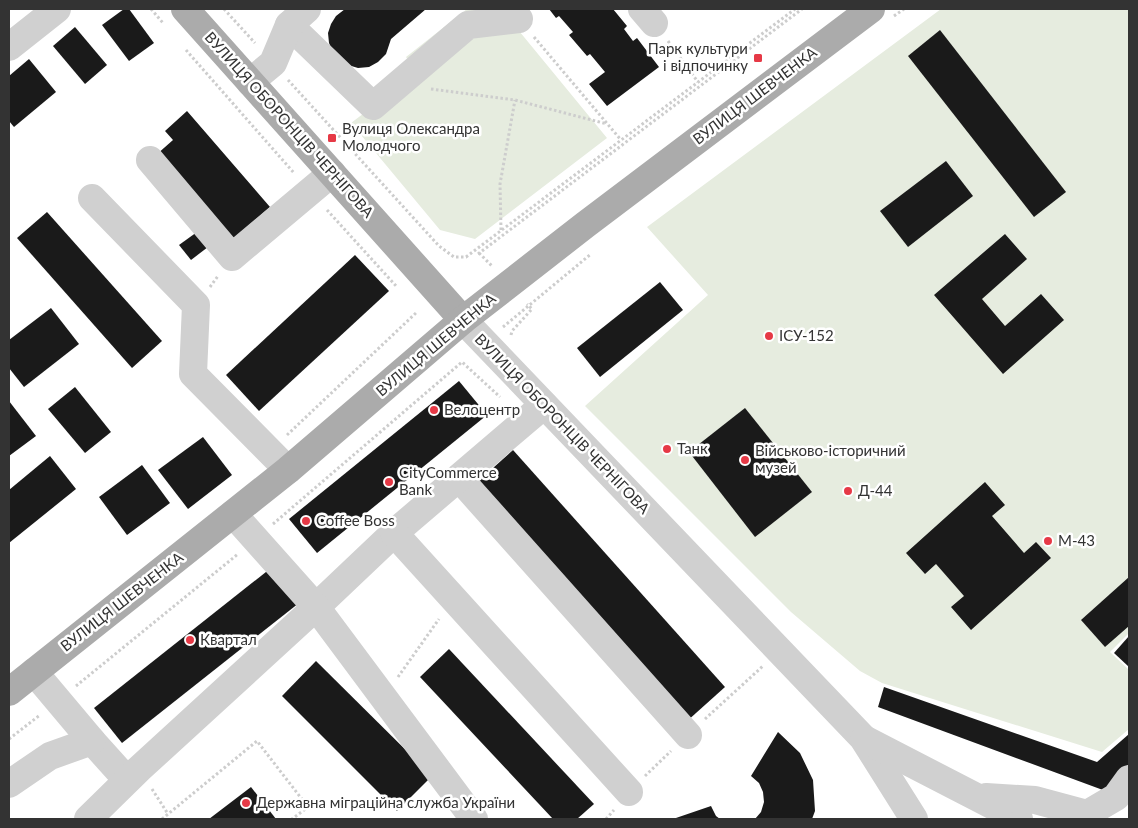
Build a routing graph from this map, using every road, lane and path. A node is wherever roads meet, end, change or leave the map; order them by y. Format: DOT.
graph roads {
  1 [pos="57,9"];
  2 [pos="151,9"];
  3 [pos="224,9"];
  4 [pos="795,9"];
  5 [pos="802,9"];
  6 [pos="870,9"];
  7 [pos="174,16"];
  8 [pos="648,16"];
  9 [pos="298,17"];
  10 [pos="519,19"];
  11 [pos="182,46"];
  12 [pos="9,47"];
  13 [pos="273,63"];
  14 [pos="250,82"];
  15 [pos="698,82"];
  16 [pos="398,85"];
  17 [pos="515,100"];
  18 [pos="607,124"];
  19 [pos="621,140"];
  20 [pos="150,160"];
  21 [pos="332,173"];
  22 [pos="310,191"];
  23 [pos="92,198"];
  24 [pos="501,231"];
  25 [pos="478,254"];
  26 [pos="232,257"];
  27 [pos="397,288"];
  28 [pos="196,305"];
  29 [pos="527,306"];
  30 [pos="463,320"];
  31 [pos="501,328"];
  32 [pos="462,362"];
  33 [pos="535,413"];
  34 [pos="288,470"];
  35 [pos="459,478"];
  36 [pos="233,514"];
  37 [pos="394,533"];
  38 [pos="453,598"];
  39 [pos="316,607"];
  40 [pos="34,672"];
  41 [pos="9,692"];
  42 [pos="383,698"];
  43 [pos="688,735"];
  44 [pos="863,738"];
  45 [pos="92,741"];
  46 [pos="1129,779"];
  47 [pos="127,780"];
  48 [pos="9,784"];
  49 [pos="629,792"];
  50 [pos="974,796"];
  51 [pos="460,815"];
  52 [pos="904,815"];
  53 [pos="88,819"];
  54 [pos="162,819"];
  55 [pos="292,819"];
  56 [pos="1020,819"];
  1 -- 12 [label="street"];
  2 -- 7 [label="path"];
  3 -- 13 [label="path"];
  4 -- 15 [label="path"];
  5 -- 25 [label="path"];
  6 -- 30 [label="main road, ВУЛИЦЯ ШЕВЧЕНКА"];
  7 -- 14 [label="main road, ВУЛИЦЯ ОБОРОНЦІВ ЧЕРНІГОВА"];
  8 -- 15 [label="path"];
  9 -- 13 [label="street"];
  9 -- 16 [label="street"];
  10 -- 16 [label="street"];
  10 -- 18 [label="path"];
  11 -- 22 [label="path"];
  13 -- 14 [label="street"];
  13 -- 24 [label="path"];
  14 -- 21 [label="main road, ВУЛИЦЯ ОБОРОНЦІВ ЧЕРНІГОВА"];
  15 -- 19 [label="path"];
  16 -- 17 [label="path"];
  17 -- 18 [label="path"];
  17 -- 24 [label="path"];
  18 -- 19 [label="path"];
  19 -- 24 [label="path"];
  20 -- 26 [label="street"];
  21 -- 22 [label="street"];
  21 -- 30 [label="main road, ВУЛИЦЯ ОБОРОНЦІВ ЧЕРНІГОВА"];
  22 -- 26 [label="street"];
  22 -- 27 [label="path"];
  23 -- 28 [label="street"];
  26 -- 28 [label="path"];
  28 -- 34 [label="street"];
  29 -- 31 [label="path"];
  30 -- 33 [label="street, ВУЛИЦЯ ОБОРОНЦІВ ЧЕРНІГОВА"];
  30 -- 34 [label="main road, ВУЛИЦЯ ШЕВЧЕНКА"];
  32 -- 33 [label="path"];
  33 -- 35 [label="street"];
  33 -- 44 [label="street, ВУЛИЦЯ ОБОРОНЦІВ ЧЕРНІГОВА"];
  34 -- 36 [label="main road, ВУЛИЦЯ ШЕВЧЕНКА"];
  35 -- 37 [label="street"];
  35 -- 43 [label="street"];
  36 -- 39 [label="street"];
  36 -- 40 [label="main road, ВУЛИЦЯ ШЕВЧЕНКА"];
  37 -- 38 [label="street"];
  37 -- 39 [label="street"];
  38 -- 42 [label="path"];
  38 -- 49 [label="street"];
  39 -- 42 [label="street"];
  39 -- 47 [label="street"];
  40 -- 41 [label="main road, ВУЛИЦЯ ШЕВЧЕНКА"];
  40 -- 45 [label="street"];
  42 -- 51 [label="street"];
  44 -- 50 [label="street"];
  44 -- 52 [label="street, ВУЛИЦЯ ОБОРОНЦІВ ЧЕРНІГОВА"];
  45 -- 47 [label="street"];
  45 -- 48 [label="street"];
  46 -- 50 [label="street"];
  47 -- 53 [label="street"];
  50 -- 56 [label="street"];
  54 -- 55 [label="path"];
}
